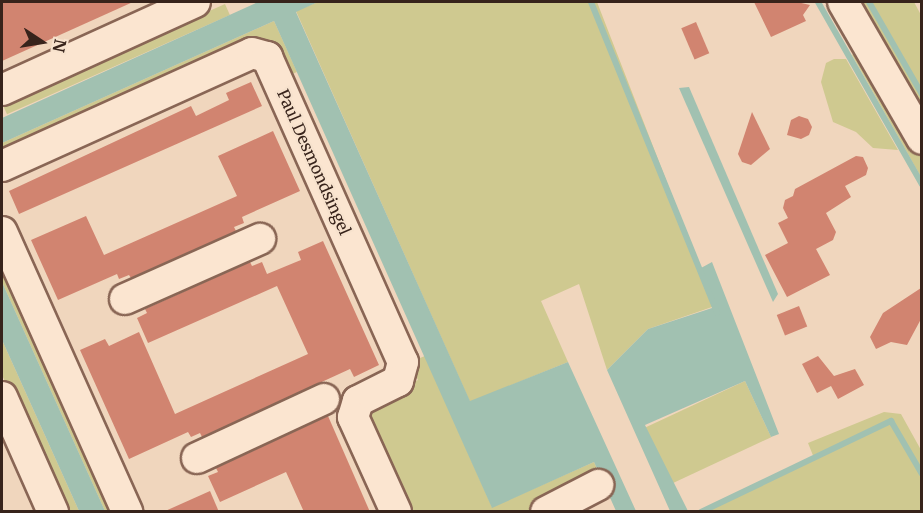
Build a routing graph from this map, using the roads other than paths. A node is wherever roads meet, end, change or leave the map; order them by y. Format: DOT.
graph roads {
  1 [pos="195,2"];
  2 [pos="843,2"];
  3 [pos="2,90"];
  4 [pos="921,139"];
  5 [pos="2,166"];
  6 [pos="2,232"];
  7 [pos="260,239"];
  8 [pos="125,299"];
  9 [pos="324,399"];
  10 [pos="4,410"];
  11 [pos="197,458"];
  12 [pos="598,485"];
  13 [pos="53,512"];
  14 [pos="127,512"];
  15 [pos="396,512"];
  16 [pos="546,512"];
  1 -- 3 [label="street"];
  2 -- 4 [label="street"];
  5 -- 15 [label="street, Paul Desmondsingel"];
  6 -- 14 [label="street"];
  7 -- 8 [label="street"];
  9 -- 11 [label="street"];
  10 -- 13 [label="street"];
  12 -- 16 [label="street"];
}
